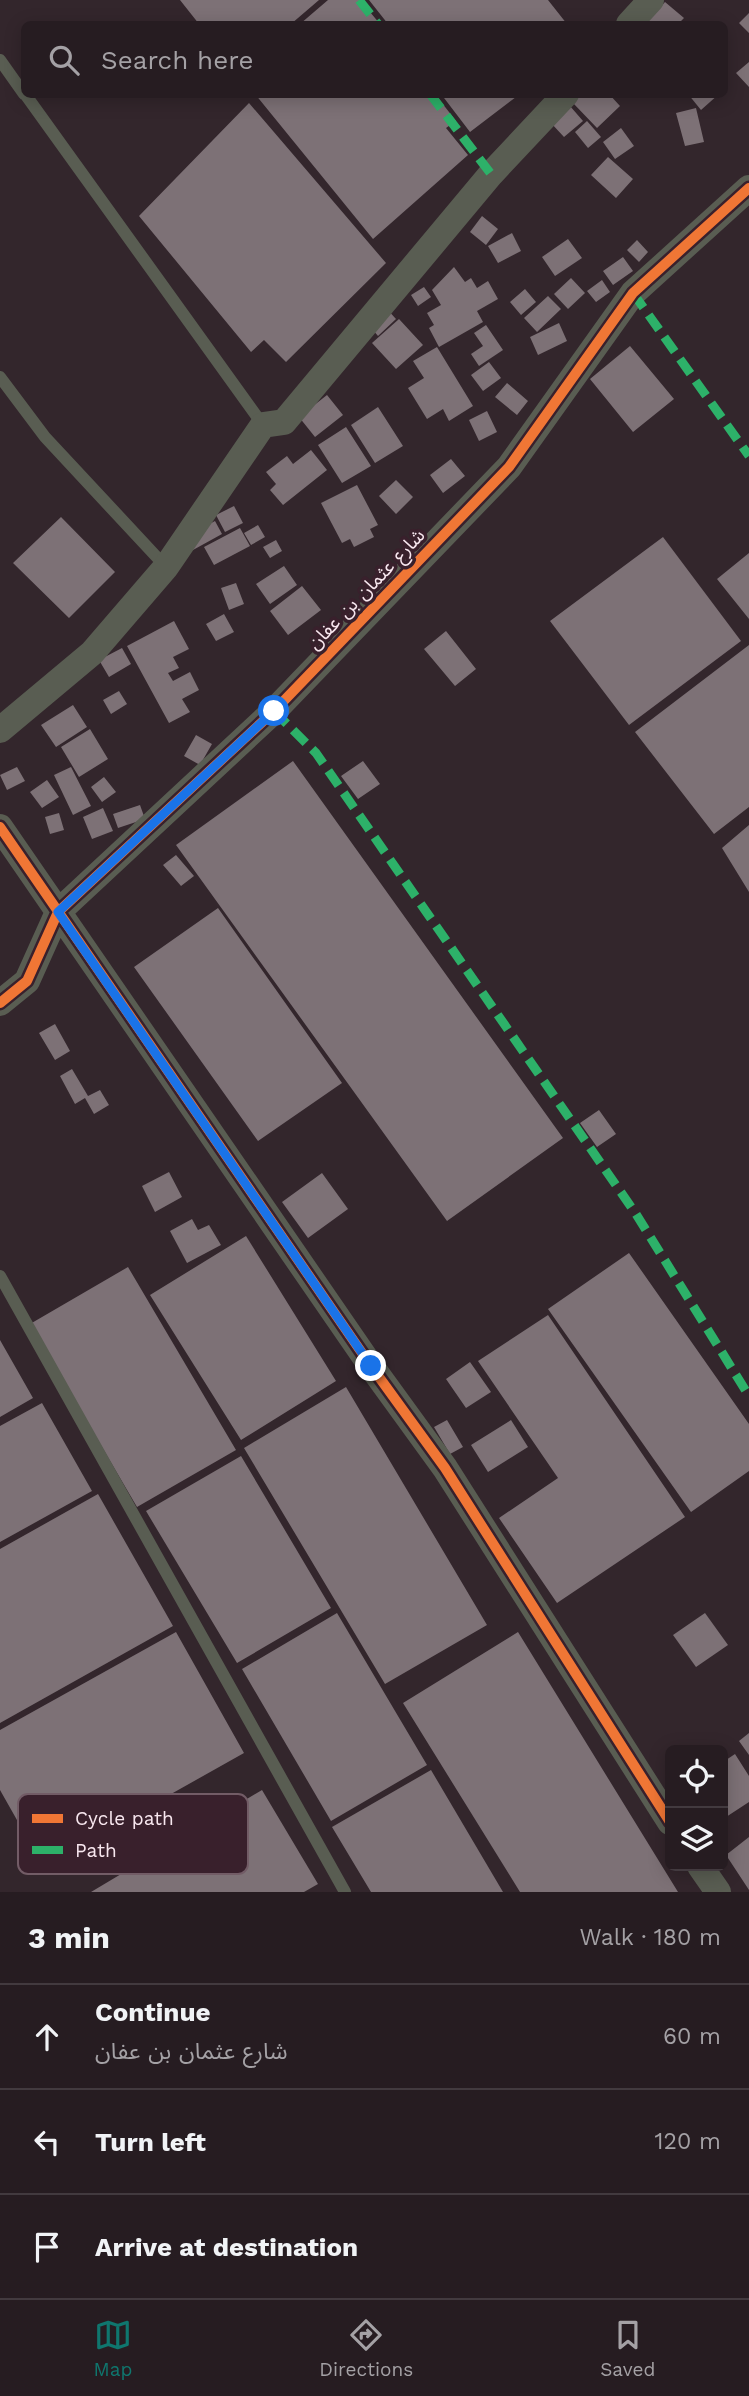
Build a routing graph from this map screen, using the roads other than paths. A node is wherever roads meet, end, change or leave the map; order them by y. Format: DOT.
graph roads {
  1 [pos="651,0"];
  2 [pos="632,21"];
  3 [pos="0,60"];
  4 [pos="21,89"];
  5 [pos="28,98"];
  6 [pos="562,98"];
  7 [pos="749,188"];
  8 [pos="0,377"];
  9 [pos="263,425"];
  10 [pos="166,567"];
  11 [pos="0,730"];
  12 [pos="0,827"];
  13 [pos="58,912"];
  14 [pos="0,1003"];
  15 [pos="0,1276"];
  16 [pos="665,1814"];
  17 [pos="703,1871"];
  18 [pos="345,1892"];
  19 [pos="718,1892"];
  1 -- 2 [label="street"];
  3 -- 4 [label="lane"];
  5 -- 9 [label="lane"];
  6 -- 9 [label="street"];
  7 -- 13 [label="street, شارع عثمان بن عفان"];
  8 -- 10 [label="lane"];
  9 -- 10 [label="street"];
  10 -- 11 [label="street"];
  12 -- 13 [label="street"];
  13 -- 14 [label="street, شارع عثمان بن عفان"];
  13 -- 16 [label="street"];
  15 -- 18 [label="lane"];
  17 -- 19 [label="street"];
}
